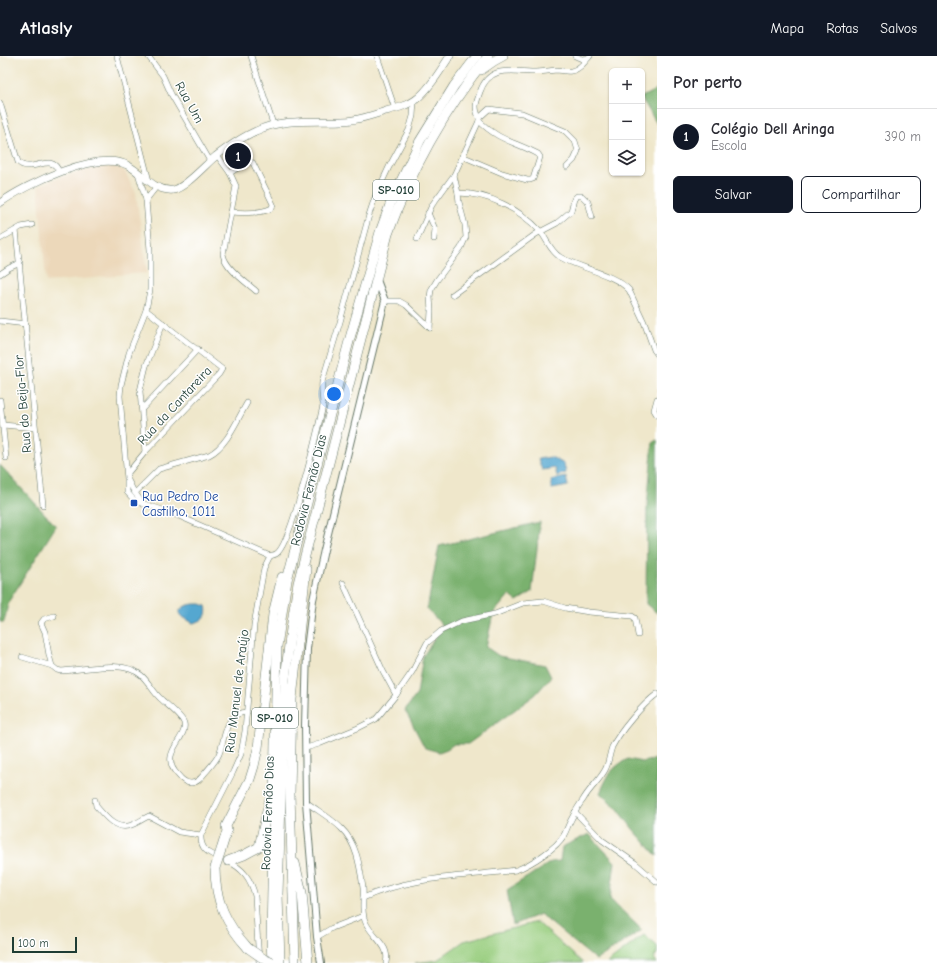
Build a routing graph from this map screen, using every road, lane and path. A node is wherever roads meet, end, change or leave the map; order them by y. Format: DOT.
graph roads {
  1 [pos="117,56"];
  2 [pos="148,56"];
  3 [pos="251,56"];
  4 [pos="377,56"];
  5 [pos="450,56"];
  6 [pos="477,56"];
  7 [pos="488,56"];
  8 [pos="503,56"];
  9 [pos="575,56"];
  10 [pos="589,57"];
  11 [pos="473,75"];
  12 [pos="414,101"];
  13 [pos="0,103"];
  14 [pos="395,109"];
  15 [pos="479,120"];
  16 [pos="273,124"];
  17 [pos="217,156"];
  18 [pos="462,156"];
  19 [pos="210,161"];
  20 [pos="567,167"];
  21 [pos="59,172"];
  22 [pos="138,172"];
  23 [pos="230,173"];
  24 [pos="454,175"];
  25 [pos="149,181"];
  26 [pos="157,186"];
  27 [pos="458,193"];
  28 [pos="146,200"];
  29 [pos="0,203"];
  30 [pos="231,212"];
  31 [pos="428,213"];
  32 [pos="592,217"];
  33 [pos="32,225"];
  34 [pos="16,230"];
  35 [pos="541,232"];
  36 [pos="0,239"];
  37 [pos="417,239"];
  38 [pos="434,239"];
  39 [pos="20,263"];
  40 [pos="0,274"];
  41 [pos="376,276"];
  42 [pos="256,291"];
  43 [pos="452,295"];
  44 [pos="385,301"];
  45 [pos="146,310"];
  46 [pos="0,321"];
  47 [pos="163,323"];
  48 [pos="26,324"];
  49 [pos="198,349"];
  50 [pos="657,354"];
  51 [pos="657,399"];
  52 [pos="0,400"];
  53 [pos="247,403"];
  54 [pos="142,410"];
  55 [pos="657,415"];
  56 [pos="3,425"];
  57 [pos="35,428"];
  58 [pos="145,452"];
  59 [pos="6,458"];
  60 [pos="127,476"];
  61 [pos="314,477"];
  62 [pos="135,494"];
  63 [pos="143,504"];
  64 [pos="43,505"];
  65 [pos="312,528"];
  66 [pos="270,556"];
  67 [pos="282,576"];
  68 [pos="343,583"];
  69 [pos="54,616"];
  70 [pos="280,621"];
  71 [pos="638,635"];
  72 [pos="22,656"];
  73 [pos="52,666"];
  74 [pos="657,694"];
  75 [pos="396,696"];
  76 [pos="247,712"];
  77 [pos="306,748"];
  78 [pos="274,779"];
  79 [pos="96,800"];
  80 [pos="306,802"];
  81 [pos="575,812"];
  82 [pos="201,835"];
  83 [pos="291,853"];
  84 [pos="228,861"];
  85 [pos="657,882"];
  86 [pos="363,898"];
  87 [pos="363,916"];
  88 [pos="317,937"];
  89 [pos="259,963"];
  90 [pos="273,963"];
  91 [pos="280,963"];
  92 [pos="294,963"];
  93 [pos="308,963"];
  94 [pos="321,963"];
  95 [pos="386,963"];
  1 -- 25 [label="street"];
  2 -- 19 [label="street, Rua Um"];
  3 -- 16 [label="street"];
  4 -- 14 [label="street"];
  5 -- 12 [label="main road"];
  6 -- 61 [label="highway, Rodovia Fernão Dias / SP-010"];
  7 -- 11 [label="highway, Rodovia Fernão Dias / SP-010"];
  8 -- 11 [label="highway"];
  9 -- 10 [label="street"];
  10 -- 15 [label="street"];
  11 -- 41 [label="highway, Rodovia Fernão Dias / SP-010"];
  12 -- 14 [label="main road"];
  12 -- 66 [label="street"];
  13 -- 21 [label="street"];
  14 -- 16 [label="main road"];
  15 -- 18 [label="street"];
  15 -- 18 [label="street"];
  15 -- 20 [label="street"];
  16 -- 17 [label="main road"];
  17 -- 19 [label="main road"];
  17 -- 23 [label="street"];
  18 -- 24 [label="street"];
  19 -- 26 [label="main road"];
  21 -- 22 [label="main road"];
  21 -- 29 [label="main road"];
  22 -- 25 [label="main road"];
  22 -- 28 [label="street"];
  23 -- 30 [label="street"];
  23 -- 30 [label="street"];
  24 -- 27 [label="street"];
  24 -- 31 [label="street"];
  25 -- 26 [label="main road"];
  26 -- 28 [label="street"];
  27 -- 35 [label="street"];
  27 -- 44 [label="street"];
  28 -- 45 [label="street"];
  30 -- 42 [label="street"];
  31 -- 37 [label="street"];
  31 -- 38 [label="street"];
  32 -- 35 [label="street"];
  33 -- 34 [label="street"];
  34 -- 36 [label="street"];
  34 -- 39 [label="street, Rua do Beija-Flor"];
  35 -- 43 [label="street"];
  35 -- 50 [label="street"];
  39 -- 40 [label="street"];
  39 -- 48 [label="street, Rua do Beija-Flor"];
  41 -- 44 [label="street"];
  41 -- 65 [label="highway, Rodovia Fernão Dias / SP-010"];
  44 -- 77 [label="street"];
  45 -- 47 [label="street, Rua da Cantareira"];
  45 -- 60 [label="street"];
  46 -- 48 [label="street"];
  47 -- 49 [label="street, Rua da Cantareira"];
  47 -- 54 [label="street"];
  48 -- 57 [label="street, Rua do Beija-Flor"];
  49 -- 54 [label="street"];
  49 -- 58 [label="street, Rua da Cantareira"];
  51 -- 55 [label="street"];
  52 -- 56 [label="street"];
  53 -- 62 [label="street"];
  54 -- 58 [label="street"];
  56 -- 57 [label="street"];
  56 -- 59 [label="street"];
  57 -- 64 [label="street, Rua do Beija-Flor"];
  58 -- 60 [label="street, Rua da Cantareira"];
  60 -- 62 [label="street"];
  60 -- 63 [label="street"];
  61 -- 67 [label="highway"];
  61 -- 70 [label="highway, Rodovia Fernão Dias / SP-010"];
  62 -- 63 [label="street"];
  63 -- 66 [label="street"];
  65 -- 83 [label="highway"];
  65 -- 91 [label="highway, Rodovia Fernão Dias / SP-010"];
  66 -- 76 [label="street, Rua Manuel de Araújo"];
  67 -- 70 [label="highway"];
  67 -- 90 [label="highway, bridge"];
  68 -- 75 [label="street"];
  69 -- 73 [label="street"];
  70 -- 78 [label="highway, Rodovia Fernão Dias / SP-010"];
  71 -- 75 [label="street"];
  72 -- 73 [label="street"];
  73 -- 76 [label="street"];
  74 -- 81 [label="street"];
  75 -- 77 [label="street"];
  76 -- 82 [label="street, Rua Manuel de Araújo"];
  77 -- 80 [label="street"];
  78 -- 84 [label="highway"];
  78 -- 90 [label="highway, Rodovia Fernão Dias / SP-010"];
  79 -- 82 [label="street"];
  80 -- 86 [label="street"];
  80 -- 88 [label="street"];
  81 -- 85 [label="street"];
  81 -- 86 [label="street"];
  82 -- 84 [label="street"];
  83 -- 92 [label="highway"];
  83 -- 93 [label="highway"];
  84 -- 89 [label="street"];
  86 -- 87 [label="street"];
  87 -- 88 [label="street"];
  87 -- 95 [label="street"];
  88 -- 94 [label="street"];
}
